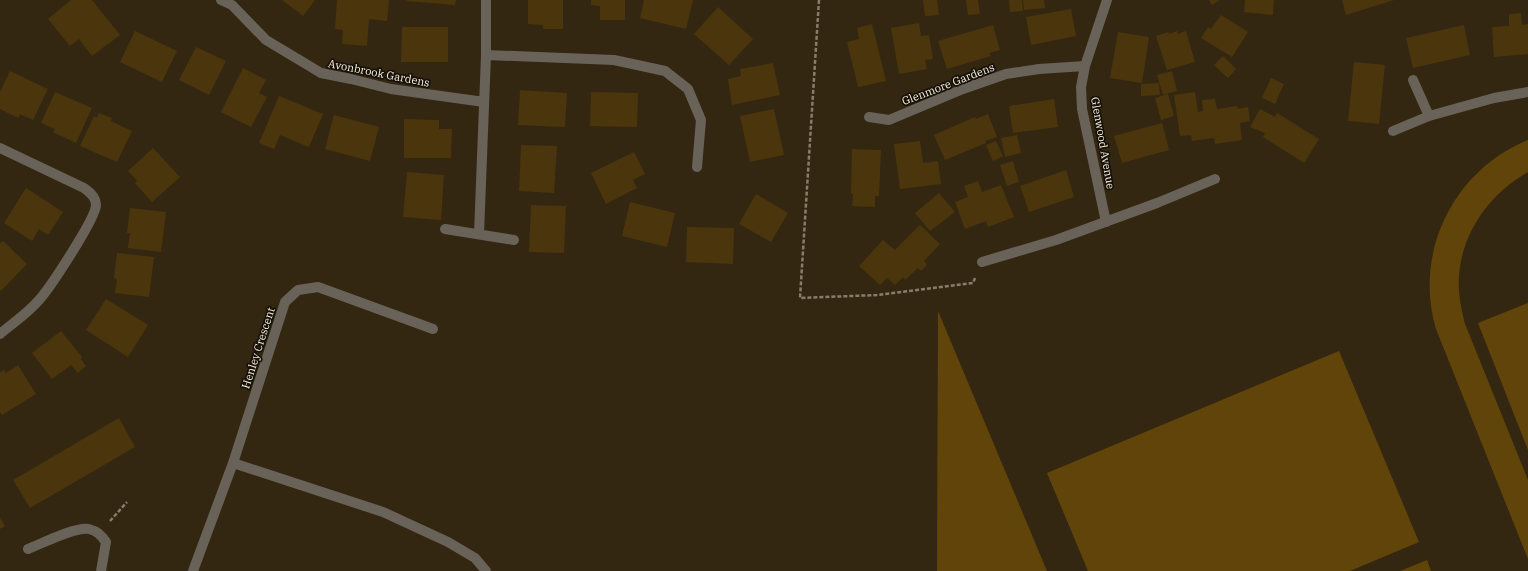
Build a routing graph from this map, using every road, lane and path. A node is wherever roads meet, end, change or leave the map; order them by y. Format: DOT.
graph roads {
  1 [pos="221,0"];
  2 [pos="486,0"];
  3 [pos="819,0"];
  4 [pos="1107,0"];
  5 [pos="486,55"];
  6 [pos="1085,66"];
  7 [pos="1414,80"];
  8 [pos="1528,92"];
  9 [pos="484,102"];
  10 [pos="1429,116"];
  11 [pos="869,117"];
  12 [pos="1393,131"];
  13 [pos="0,148"];
  14 [pos="697,167"];
  15 [pos="1215,179"];
  16 [pos="1106,222"];
  17 [pos="444,228"];
  18 [pos="479,234"];
  19 [pos="514,240"];
  20 [pos="982,262"];
  21 [pos="433,329"];
  22 [pos="0,334"];
  23 [pos="233,463"];
  24 [pos="127,502"];
  25 [pos="99,533"];
  26 [pos="28,549"];
  27 [pos="102,571"];
  28 [pos="193,571"];
  29 [pos="486,571"];
  1 -- 9 [label="street, Avonbrook Gardens"];
  2 -- 5 [label="street"];
  3 -- 20 [label="path"];
  4 -- 6 [label="street, Glenwood Avenue"];
  5 -- 9 [label="street"];
  5 -- 14 [label="street"];
  6 -- 11 [label="street, Glenmore Gardens"];
  6 -- 16 [label="street, Glenwood Avenue"];
  7 -- 10 [label="street"];
  8 -- 10 [label="street"];
  9 -- 18 [label="street"];
  10 -- 12 [label="street"];
  13 -- 22 [label="street"];
  15 -- 16 [label="street"];
  16 -- 20 [label="street"];
  17 -- 18 [label="street"];
  18 -- 19 [label="street"];
  21 -- 23 [label="street, Henley Crescent"];
  23 -- 28 [label="street, Henley Crescent"];
  23 -- 29 [label="street"];
  24 -- 25 [label="path"];
  25 -- 26 [label="street"];
  25 -- 27 [label="street"];
}
